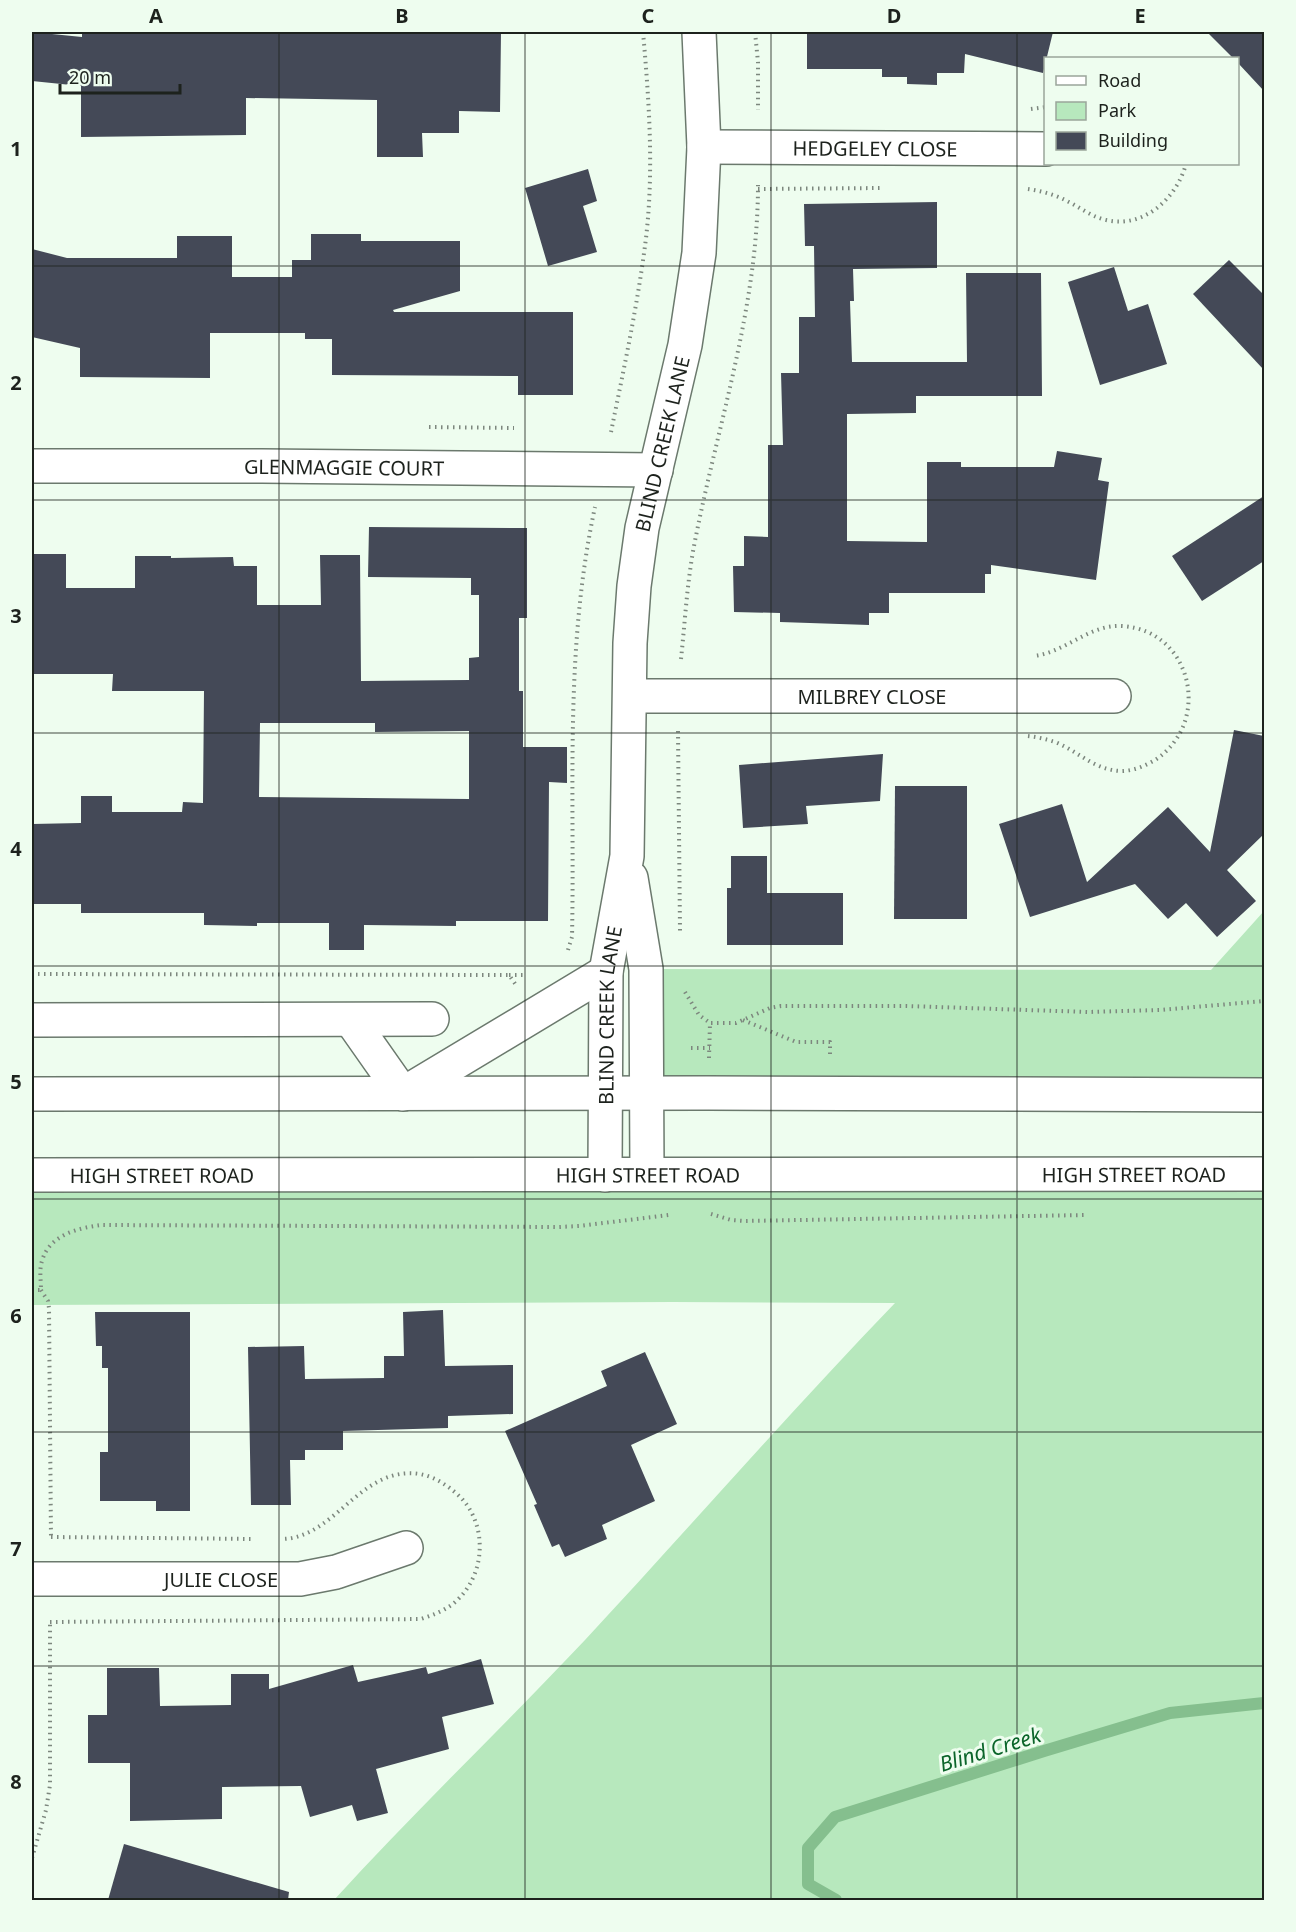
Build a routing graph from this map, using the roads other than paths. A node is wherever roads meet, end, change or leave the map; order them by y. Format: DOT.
graph roads {
  1 [pos="699,32"];
  2 [pos="704,147"];
  3 [pos="1044,149"];
  4 [pos="32,466"];
  5 [pos="656,470"];
  6 [pos="630,696"];
  7 [pos="1114,696"];
  8 [pos="627,856"];
  9 [pos="606,972"];
  10 [pos="432,1019"];
  11 [pos="32,1020"];
  12 [pos="351,1020"];
  13 [pos="32,1094"];
  14 [pos="403,1094"];
  15 [pos="604,1094"];
  16 [pos="647,1094"];
  17 [pos="1264,1095"];
  18 [pos="648,1174"];
  19 [pos="1264,1174"];
  20 [pos="32,1175"];
  21 [pos="605,1175"];
  22 [pos="406,1548"];
  23 [pos="32,1579"];
  1 -- 2 [label="street, BLIND CREEK LANE"];
  2 -- 3 [label="street, HEDGELEY CLOSE"];
  2 -- 5 [label="street, BLIND CREEK LANE"];
  4 -- 5 [label="street, GLENMAGGIE COURT"];
  5 -- 6 [label="street, BLIND CREEK LANE"];
  6 -- 7 [label="street, MILBREY CLOSE"];
  6 -- 8 [label="street, BLIND CREEK LANE"];
  8 -- 9 [label="street, BLIND CREEK LANE"];
  8 -- 16 [label="street, BLIND CREEK LANE"];
  9 -- 14 [label="street"];
  9 -- 15 [label="street, BLIND CREEK LANE"];
  10 -- 12 [label="street"];
  11 -- 12 [label="street"];
  12 -- 14 [label="street"];
  13 -- 14 [label="street"];
  14 -- 15 [label="street"];
  15 -- 16 [label="street"];
  15 -- 21 [label="street, BLIND CREEK LANE"];
  16 -- 17 [label="street"];
  16 -- 18 [label="street, BLIND CREEK LANE"];
  18 -- 19 [label="street, HIGH STREET ROAD"];
  18 -- 21 [label="street, HIGH STREET ROAD"];
  20 -- 21 [label="street, HIGH STREET ROAD"];
  22 -- 23 [label="street, JULIE CLOSE"];
}
